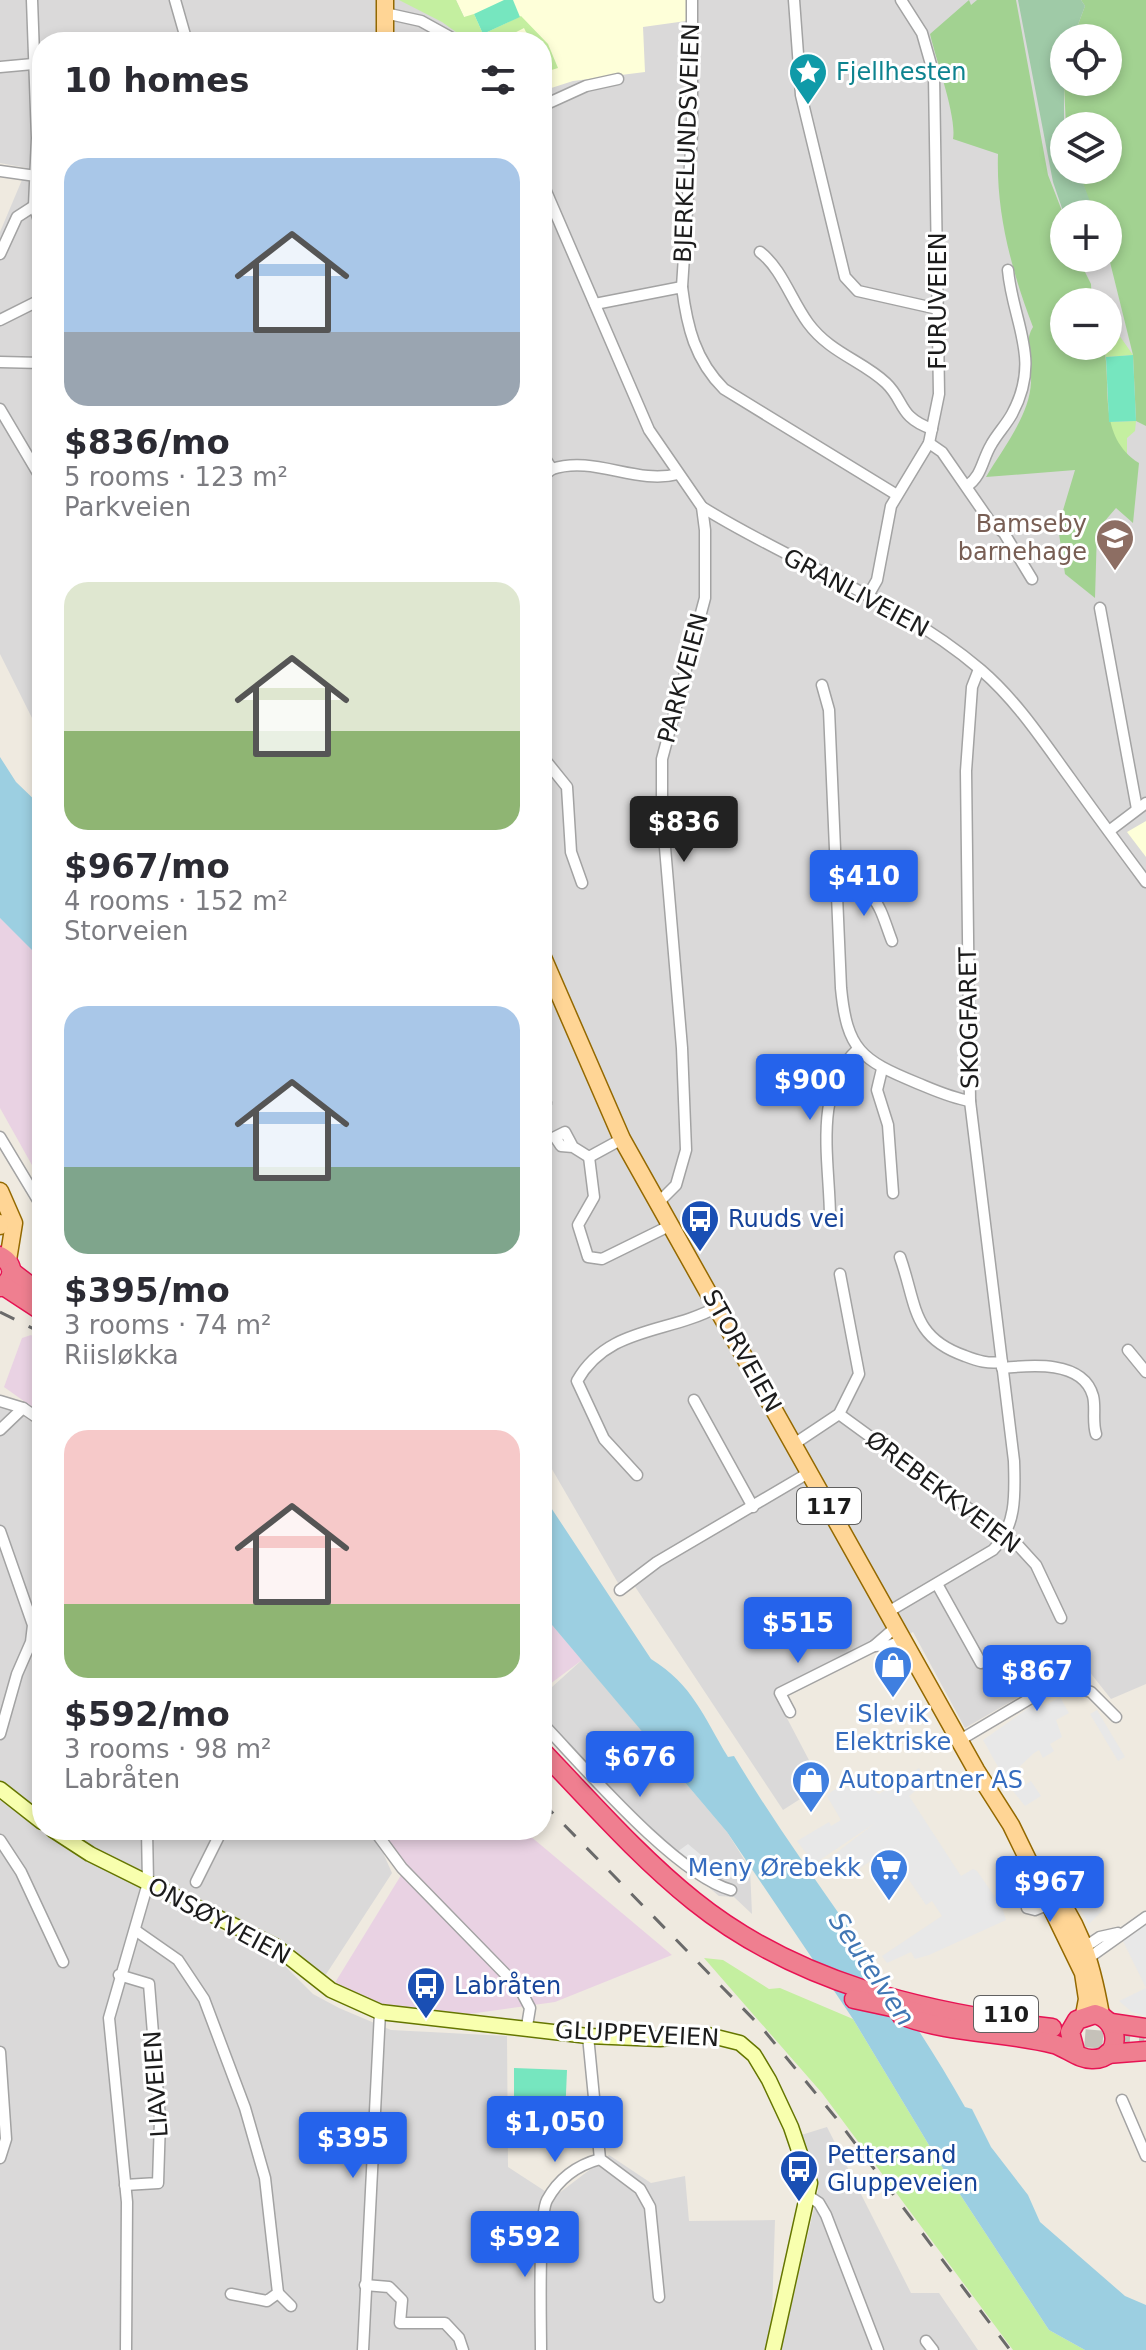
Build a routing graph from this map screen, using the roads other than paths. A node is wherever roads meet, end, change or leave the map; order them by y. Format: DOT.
graph roads {
  1 [pos="32,0"];
  2 [pos="175,0"];
  3 [pos="692,0"];
  4 [pos="794,0"];
  5 [pos="901,0"];
  6 [pos="385,7"];
  7 [pos="32,32"];
  8 [pos="184,32"];
  9 [pos="385,32"];
  10 [pos="441,32"];
  11 [pos="32,64"];
  12 [pos="0,67"];
  13 [pos="618,79"];
  14 [pos="552,101"];
  15 [pos="0,171"];
  16 [pos="32,175"];
  17 [pos="552,205"];
  18 [pos="32,210"];
  19 [pos="760,252"];
  20 [pos="0,254"];
  21 [pos="1008,270"];
  22 [pos="682,287"];
  23 [pos="32,304"];
  24 [pos="595,304"];
  25 [pos="938,309"];
  26 [pos="0,320"];
  27 [pos="0,362"];
  28 [pos="32,363"];
  29 [pos="0,409"];
  30 [pos="932,429"];
  31 [pos="929,443"];
  32 [pos="32,463"];
  33 [pos="552,469"];
  34 [pos="678,474"];
  35 [pos="967,486"];
  36 [pos="897,495"];
  37 [pos="702,507"];
  38 [pos="1032,579"];
  39 [pos="869,594"];
  40 [pos="1100,608"];
  41 [pos="979,669"];
  42 [pos="822,685"];
  43 [pos="552,768"];
  44 [pos="1142,806"];
  45 [pos="1109,831"];
  46 [pos="1146,882"];
  47 [pos="582,883"];
  48 [pos="837,889"];
  49 [pos="892,941"];
  50 [pos="552,978"];
  51 [pos="857,1050"];
  52 [pos="882,1069"];
  53 [pos="970,1101"];
  54 [pos="0,1137"];
  55 [pos="622,1139"];
  56 [pos="573,1147"];
  57 [pos="589,1157"];
  58 [pos="32,1190"];
  59 [pos="0,1191"];
  60 [pos="893,1193"];
  61 [pos="659,1202"];
  62 [pos="830,1218"];
  63 [pos="663,1229"];
  64 [pos="900,1257"];
  65 [pos="5,1272"];
  66 [pos="840,1274"];
  67 [pos="32,1289"];
  68 [pos="32,1300"];
  69 [pos="717,1307"];
  70 [pos="1128,1350"];
  71 [pos="1002,1365"];
  72 [pos="1146,1372"];
  73 [pos="694,1400"];
  74 [pos="0,1401"];
  75 [pos="23,1408"];
  76 [pos="32,1414"];
  77 [pos="839,1414"];
  78 [pos="0,1430"];
  79 [pos="1096,1434"];
  80 [pos="794,1444"];
  81 [pos="637,1475"];
  82 [pos="812,1476"];
  83 [pos="753,1507"];
  84 [pos="0,1531"];
  85 [pos="1006,1534"];
  86 [pos="937,1584"];
  87 [pos="620,1590"];
  88 [pos="1061,1618"];
  89 [pos="32,1622"];
  90 [pos="896,1626"];
  91 [pos="32,1634"];
  92 [pos="981,1663"];
  93 [pos="790,1712"];
  94 [pos="1116,1717"];
  95 [pos="552,1733"];
  96 [pos="0,1734"];
  97 [pos="960,1740"];
  98 [pos="552,1761"];
  99 [pos="552,1778"];
  100 [pos="0,1789"];
  101 [pos="32,1814"];
  102 [pos="0,1840"];
  103 [pos="68,1840"];
  104 [pos="147,1840"];
  105 [pos="217,1840"];
  106 [pos="381,1840"];
  107 [pos="196,1882"];
  108 [pos="148,1883"];
  109 [pos="731,1890"];
  110 [pos="1146,1917"];
  111 [pos="135,1930"];
  112 [pos="1084,1953"];
  113 [pos="63,1962"];
  114 [pos="782,1964"];
  115 [pos="119,1975"];
  116 [pos="380,2012"];
  117 [pos="938,2014"];
  118 [pos="1093,2018"];
  119 [pos="527,2026"];
  120 [pos="1052,2032"];
  121 [pos="588,2036"];
  122 [pos="1145,2040"];
  123 [pos="1075,2051"];
  124 [pos="0,2052"];
  125 [pos="1107,2054"];
  126 [pos="1122,2100"];
  127 [pos="1146,2156"];
  128 [pos="0,2158"];
  129 [pos="600,2159"];
  130 [pos="125,2185"];
  131 [pos="810,2197"];
  132 [pos="365,2285"];
  133 [pos="278,2293"];
  134 [pos="231,2294"];
  135 [pos="659,2297"];
  136 [pos="291,2306"];
  137 [pos="126,2350"];
  138 [pos="363,2350"];
  139 [pos="463,2350"];
  140 [pos="541,2350"];
  141 [pos="773,2350"];
  142 [pos="878,2350"];
  1 -- 7 [label="street"];
  2 -- 8 [label="street"];
  3 -- 22 [label="street, BJERKELUNDSVEIEN"];
  4 -- 25 [label="street"];
  5 -- 25 [label="street, FURUVEIEN"];
  6 -- 9 [label="main road"];
  6 -- 10 [label="street"];
  11 -- 12 [label="street"];
  13 -- 14 [label="street"];
  15 -- 16 [label="street"];
  17 -- 24 [label="street"];
  18 -- 20 [label="street"];
  19 -- 30 [label="street"];
  21 -- 35 [label="street"];
  22 -- 24 [label="street, BJERKELUNDSVEIEN"];
  22 -- 36 [label="street, BJERKELUNDSVEIEN"];
  23 -- 26 [label="street"];
  24 -- 34 [label="street"];
  25 -- 30 [label="street, FURUVEIEN"];
  27 -- 28 [label="street"];
  29 -- 32 [label="street"];
  30 -- 31 [label="street, FURUVEIEN"];
  31 -- 35 [label="street"];
  31 -- 36 [label="street, FURUVEIEN"];
  33 -- 34 [label="street"];
  34 -- 37 [label="street"];
  35 -- 38 [label="street"];
  36 -- 39 [label="street, FURUVEIEN"];
  37 -- 39 [label="street, GRANLIVEIEN"];
  37 -- 61 [label="street, PARKVEIEN"];
  39 -- 41 [label="street, GRANLIVEIEN"];
  40 -- 44 [label="street"];
  41 -- 45 [label="street, GRANLIVEIEN"];
  41 -- 53 [label="street, SKOGFARET"];
  42 -- 48 [label="street"];
  43 -- 47 [label="street"];
  44 -- 45 [label="street"];
  45 -- 46 [label="street, GRANLIVEIEN"];
  48 -- 49 [label="street"];
  48 -- 51 [label="street"];
  50 -- 55 [label="main road, STORVEIEN / 117"];
  51 -- 52 [label="street"];
  51 -- 62 [label="street"];
  52 -- 53 [label="street"];
  52 -- 60 [label="street"];
  53 -- 71 [label="street, SKOGFARET"];
  54 -- 58 [label="street"];
  55 -- 57 [label="street"];
  55 -- 61 [label="main road, STORVEIEN / 117"];
  56 -- 57 [label="street"];
  57 -- 63 [label="street"];
  59 -- 65 [label="main road"];
  61 -- 69 [label="main road, STORVEIEN / 117"];
  64 -- 71 [label="street"];
  65 -- 67 [label="highway"];
  65 -- 68 [label="highway"];
  66 -- 77 [label="street"];
  69 -- 80 [label="main road, STORVEIEN / 117"];
  69 -- 81 [label="street"];
  70 -- 72 [label="street"];
  71 -- 79 [label="street"];
  71 -- 85 [label="street, SKOGFARET"];
  73 -- 83 [label="street"];
  74 -- 75 [label="street"];
  75 -- 76 [label="street"];
  75 -- 78 [label="street"];
  77 -- 80 [label="street"];
  77 -- 85 [label="street, ØREBEKKVEIEN"];
  80 -- 82 [label="main road, STORVEIEN / 117"];
  82 -- 83 [label="street"];
  82 -- 90 [label="main road, STORVEIEN / 117"];
  83 -- 87 [label="street"];
  84 -- 89 [label="street"];
  85 -- 86 [label="street"];
  85 -- 88 [label="street, ØREBEKKVEIEN"];
  86 -- 90 [label="street"];
  86 -- 92 [label="street"];
  90 -- 93 [label="street"];
  90 -- 97 [label="main road, STORVEIEN / 117"];
  91 -- 96 [label="street"];
  94 -- 97 [label="street"];
  95 -- 109 [label="street"];
  97 -- 112 [label="main road, STORVEIEN / 117"];
  98 -- 114 [label="highway, 110"];
  99 -- 114 [label="highway, 110"];
  100 -- 101 [label="street"];
  102 -- 113 [label="street"];
  103 -- 108 [label="street, ONSØYVEIEN"];
  104 -- 108 [label="street, LIAVEIEN"];
  105 -- 107 [label="street"];
  106 -- 119 [label="street"];
  108 -- 111 [label="street, LIAVEIEN"];
  108 -- 116 [label="street, ONSØYVEIEN"];
  110 -- 112 [label="street"];
  111 -- 115 [label="street, LIAVEIEN"];
  111 -- 133 [label="street"];
  112 -- 118 [label="main road, STORVEIEN / 117"];
  114 -- 117 [label="highway, 110"];
  115 -- 130 [label="street, LIAVEIEN"];
  115 -- 130 [label="street, LIAVEIEN"];
  116 -- 119 [label="street, ONSØYVEIEN"];
  116 -- 132 [label="street"];
  117 -- 118 [label="highway, 110"];
  117 -- 120 [label="highway, 110"];
  117 -- 123 [label="highway, 110"];
  118 -- 122 [label="highway, 110"];
  118 -- 123 [label="highway, 110"];
  118 -- 125 [label="highway"];
  119 -- 121 [label="street, GLUPPEVEIEN"];
  121 -- 129 [label="street"];
  121 -- 131 [label="street, GLUPPEVEIEN"];
  122 -- 125 [label="highway, 110"];
  123 -- 125 [label="highway, 110"];
  124 -- 128 [label="street"];
  126 -- 127 [label="street"];
  129 -- 135 [label="street"];
  129 -- 140 [label="street"];
  130 -- 137 [label="street, LIAVEIEN"];
  131 -- 141 [label="street"];
  131 -- 142 [label="street, GLUPPEVEIEN"];
  132 -- 138 [label="street"];
  132 -- 139 [label="street"];
  133 -- 134 [label="street"];
  133 -- 136 [label="street"];
}
